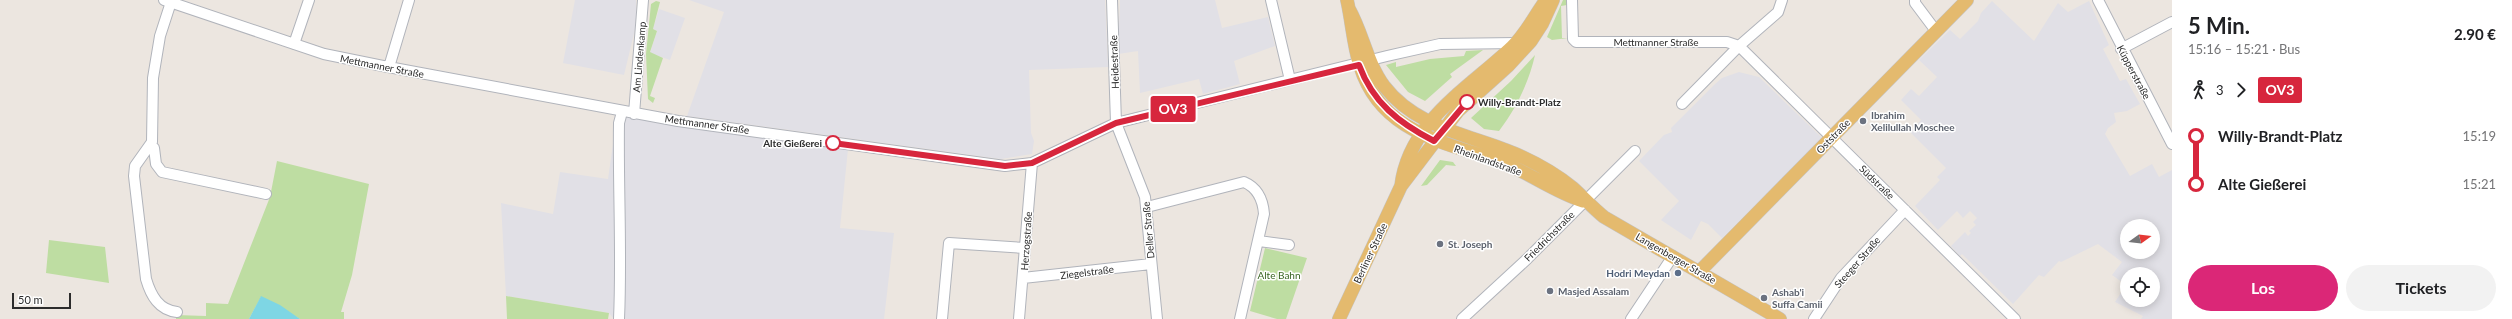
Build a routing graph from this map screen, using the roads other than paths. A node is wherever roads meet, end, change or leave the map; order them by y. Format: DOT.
graph roads {
  1 [pos="308,0"];
  2 [pos="409,0"];
  3 [pos="643,0"];
  4 [pos="1112,0"];
  5 [pos="1271,0"];
  6 [pos="1546,0"];
  7 [pos="1553,0"];
  8 [pos="1572,0"];
  9 [pos="1782,0"];
  10 [pos="1915,0"];
  11 [pos="1967,0"];
  12 [pos="2098,0"];
  13 [pos="168,1"];
  14 [pos="1348,5"];
  15 [pos="2172,22"];
  16 [pos="1936,31"];
  17 [pos="1516,43"];
  18 [pos="294,44"];
  19 [pos="1739,46"];
  20 [pos="2121,49"];
  21 [pos="1365,63"];
  22 [pos="389,67"];
  23 [pos="1290,80"];
  24 [pos="1682,104"];
  25 [pos="622,112"];
  26 [pos="634,114"];
  27 [pos="1116,123"];
  28 [pos="1430,123"];
  29 [pos="1443,129"];
  30 [pos="1420,134"];
  31 [pos="1832,137"];
  32 [pos="1434,141"];
  33 [pos="2172,144"];
  34 [pos="154,148"];
  35 [pos="1635,151"];
  36 [pos="1032,163"];
  37 [pos="1401,186"];
  38 [pos="266,194"];
  39 [pos="1580,196"];
  40 [pos="1147,207"];
  41 [pos="1905,210"];
  42 [pos="1258,241"];
  43 [pos="1290,245"];
  44 [pos="1025,248"];
  45 [pos="1673,256"];
  46 [pos="1152,264"];
  47 [pos="1699,272"];
  48 [pos="1023,278"];
  49 [pos="178,312"];
  50 [pos="1774,317"];
  51 [pos="619,319"];
  52 [pos="942,319"];
  53 [pos="1019,319"];
  54 [pos="1157,319"];
  55 [pos="1240,319"];
  56 [pos="1339,319"];
  57 [pos="1462,319"];
  58 [pos="1631,319"];
  59 [pos="1814,319"];
  60 [pos="2015,319"];
  1 -- 18 [label="street"];
  2 -- 22 [label="street"];
  3 -- 26 [label="street, Am Lindenkamp"];
  4 -- 27 [label="street, Heidestraße"];
  5 -- 23 [label="street"];
  6 -- 17 [label="main road, Berliner Straße"];
  7 -- 29 [label="main road, Berliner Straße"];
  8 -- 19 [label="street, Mettmanner Straße"];
  9 -- 19 [label="street"];
  10 -- 16 [label="street"];
  11 -- 16 [label="main road, Oststraße"];
  12 -- 20 [label="street, Küpperstraße"];
  13 -- 18 [label="street, Mettmanner Straße"];
  13 -- 49 [label="street, Mettmanner Straße"];
  14 -- 21 [label="main road, Rheinlandstraße"];
  15 -- 20 [label="street"];
  16 -- 31 [label="main road, Oststraße"];
  17 -- 21 [label="street, Mettmanner Straße"];
  17 -- 28 [label="main road, Berliner Straße"];
  18 -- 22 [label="street, Mettmanner Straße"];
  19 -- 24 [label="street"];
  19 -- 31 [label="street, Südstraße"];
  20 -- 33 [label="street, Küpperstraße"];
  21 -- 23 [label="street, Mettmanner Straße"];
  21 -- 28 [label="main road, Rheinlandstraße"];
  21 -- 30 [label="main road, Rheinlandstraße"];
  22 -- 25 [label="street, Mettmanner Straße"];
  23 -- 27 [label="street, Mettmanner Straße"];
  25 -- 26 [label="street, Mettmanner Straße"];
  25 -- 51 [label="street"];
  26 -- 36 [label="street, Mettmanner Straße"];
  27 -- 36 [label="street, Mettmanner Straße"];
  27 -- 40 [label="street, Deller Straße"];
  28 -- 29 [label="main road, Rheinlandstraße"];
  28 -- 30 [label="main road, Berliner Straße"];
  29 -- 32 [label="main road, Berliner Straße"];
  29 -- 39 [label="main road, Rheinlandstraße"];
  30 -- 32 [label="main road, Rheinlandstraße"];
  30 -- 37 [label="main road, Berliner Straße"];
  31 -- 41 [label="street, Südstraße"];
  31 -- 47 [label="main road, Oststraße"];
  32 -- 37 [label="main road, Berliner Straße"];
  32 -- 39 [label="main road, Rheinlandstraße"];
  34 -- 38 [label="street"];
  35 -- 39 [label="street, Friedrichstraße"];
  36 -- 44 [label="street, Herzogstraße"];
  37 -- 56 [label="main road, Berliner Straße"];
  39 -- 45 [label="main road, Langenberger Straße"];
  39 -- 57 [label="street, Friedrichstraße"];
  40 -- 42 [label="street"];
  40 -- 46 [label="street, Deller Straße"];
  41 -- 59 [label="street, Steeger Straße"];
  41 -- 60 [label="street, Südstraße"];
  42 -- 43 [label="street"];
  42 -- 55 [label="street"];
  44 -- 48 [label="street, Herzogstraße"];
  44 -- 52 [label="street"];
  45 -- 47 [label="main road, Langenberger Straße"];
  45 -- 58 [label="street"];
  46 -- 48 [label="street, Ziegelstraße"];
  46 -- 54 [label="street, Deller Straße"];
  47 -- 50 [label="main road, Langenberger Straße"];
  48 -- 53 [label="street, Herzogstraße"];
}
